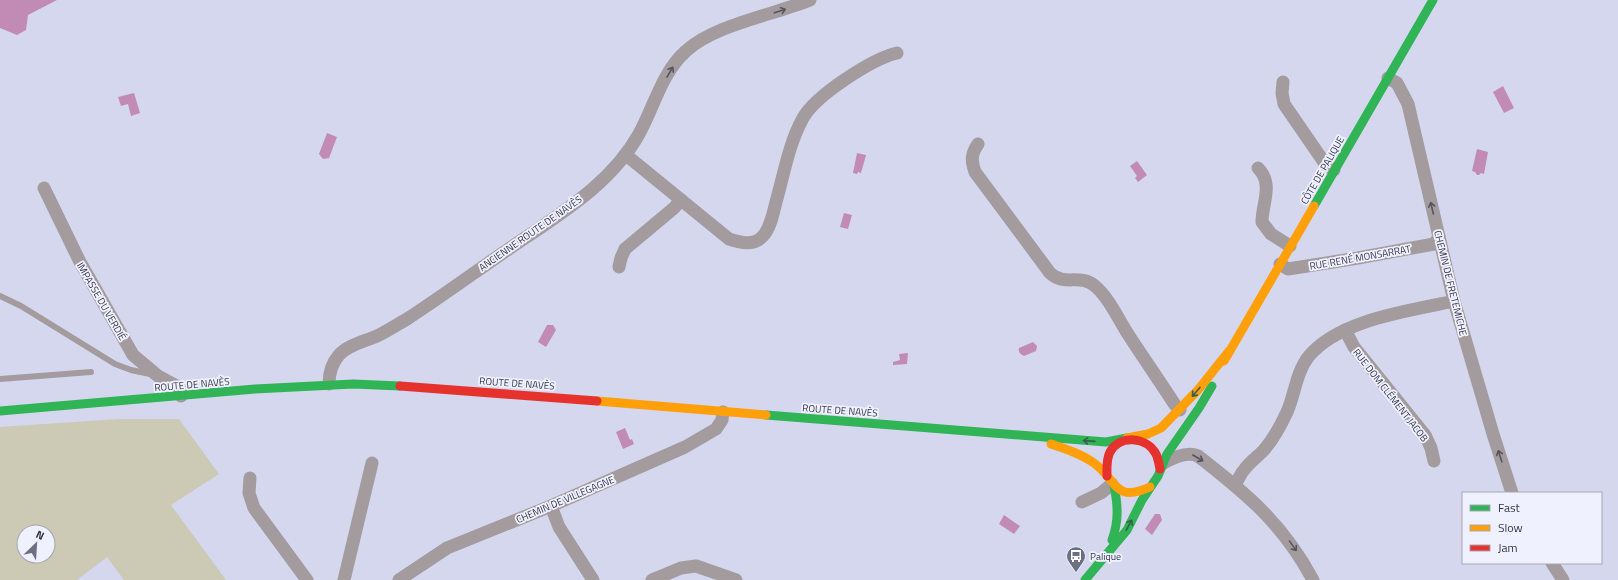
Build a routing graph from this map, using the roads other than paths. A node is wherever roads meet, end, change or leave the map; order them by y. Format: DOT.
graph roads {
  1 [pos="810,0"];
  2 [pos="1433,0"];
  3 [pos="898,53"];
  4 [pos="1393,81"];
  5 [pos="1282,82"];
  6 [pos="978,144"];
  7 [pos="626,155"];
  8 [pos="1258,168"];
  9 [pos="1334,170"];
  10 [pos="44,188"];
  11 [pos="681,200"];
  12 [pos="1439,237"];
  13 [pos="1290,246"];
  14 [pos="619,267"];
  15 [pos="1284,267"];
  16 [pos="0,296"];
  17 [pos="1454,301"];
  18 [pos="1345,330"];
  19 [pos="1229,351"];
  20 [pos="91,372"];
  21 [pos="158,376"];
  22 [pos="0,379"];
  23 [pos="329,384"];
  24 [pos="181,396"];
  25 [pos="1180,410"];
  26 [pos="0,411"];
  27 [pos="723,412"];
  28 [pos="1031,437"];
  29 [pos="1127,439"];
  30 [pos="1434,461"];
  31 [pos="372,463"];
  32 [pos="1161,466"];
  33 [pos="250,478"];
  34 [pos="1111,482"];
  35 [pos="1234,485"];
  36 [pos="1150,487"];
  37 [pos="1512,492"];
  38 [pos="1082,502"];
  39 [pos="551,506"];
  40 [pos="1105,555"];
  41 [pos="1553,564"];
  42 [pos="307,580"];
  43 [pos="344,580"];
  44 [pos="399,580"];
  45 [pos="593,580"];
  46 [pos="652,580"];
  47 [pos="736,580"];
  48 [pos="1085,580"];
  49 [pos="1313,580"];
  50 [pos="1563,580"];
  7 -- 1 [label="street, ANCIENNE ROUTE DE NAVÈS, one-way"];
  2 -- 4 [label="main road, CÔTE DE PALIQUE"];
  3 -- 11 [label="street"];
  4 -- 9 [label="main road, CÔTE DE PALIQUE"];
  12 -- 4 [label="street, CHEMIN DE FRETEMICHE, one-way"];
  5 -- 9 [label="street"];
  6 -- 25 [label="street"];
  7 -- 11 [label="street"];
  7 -- 23 [label="street, ANCIENNE ROUTE DE NAVÈS"];
  8 -- 13 [label="street"];
  9 -- 13 [label="main road, CÔTE DE PALIQUE"];
  10 -- 21 [label="street, IMPASSE DU VERDIÉ"];
  11 -- 14 [label="street"];
  12 -- 15 [label="street, RUE RENÉ MONSARRAT"];
  12 -- 17 [label="street, CHEMIN DE FRETEMICHE"];
  13 -- 15 [label="main road, CÔTE DE PALIQUE"];
  15 -- 19 [label="main road, CÔTE DE PALIQUE"];
  16 -- 21 [label="lane"];
  17 -- 18 [label="street"];
  37 -- 17 [label="street, CHEMIN DE FRETEMICHE, one-way"];
  18 -- 30 [label="street, RUE DOM CLÉMENT JACOB"];
  18 -- 35 [label="street"];
  19 -- 25 [label="main road, one-way"];
  19 -- 32 [label="main road"];
  20 -- 22 [label="lane"];
  21 -- 24 [label="street, IMPASSE DU VERDIÉ"];
  23 -- 24 [label="main road, ROUTE DE NAVÈS"];
  23 -- 27 [label="main road, ROUTE DE NAVÈS"];
  24 -- 26 [label="main road, ROUTE DE NAVÈS"];
  25 -- 29 [label="main road"];
  27 -- 28 [label="main road, ROUTE DE NAVÈS"];
  27 -- 39 [label="street, CHEMIN DE VILLEGAGNE"];
  29 -- 28 [label="main road, one-way"];
  28 -- 34 [label="main road"];
  29 -- 32 [label="main road"];
  29 -- 34 [label="main road"];
  31 -- 43 [label="street"];
  32 -- 35 [label="street, one-way"];
  32 -- 36 [label="main road"];
  33 -- 42 [label="street"];
  34 -- 36 [label="main road"];
  34 -- 38 [label="street"];
  34 -- 40 [label="main road"];
  35 -- 49 [label="street, one-way"];
  40 -- 36 [label="main road, one-way"];
  39 -- 44 [label="street, CHEMIN DE VILLEGAGNE"];
  39 -- 45 [label="street"];
  40 -- 48 [label="main road"];
  41 -- 50 [label="street"];
  46 -- 47 [label="street"];
}
